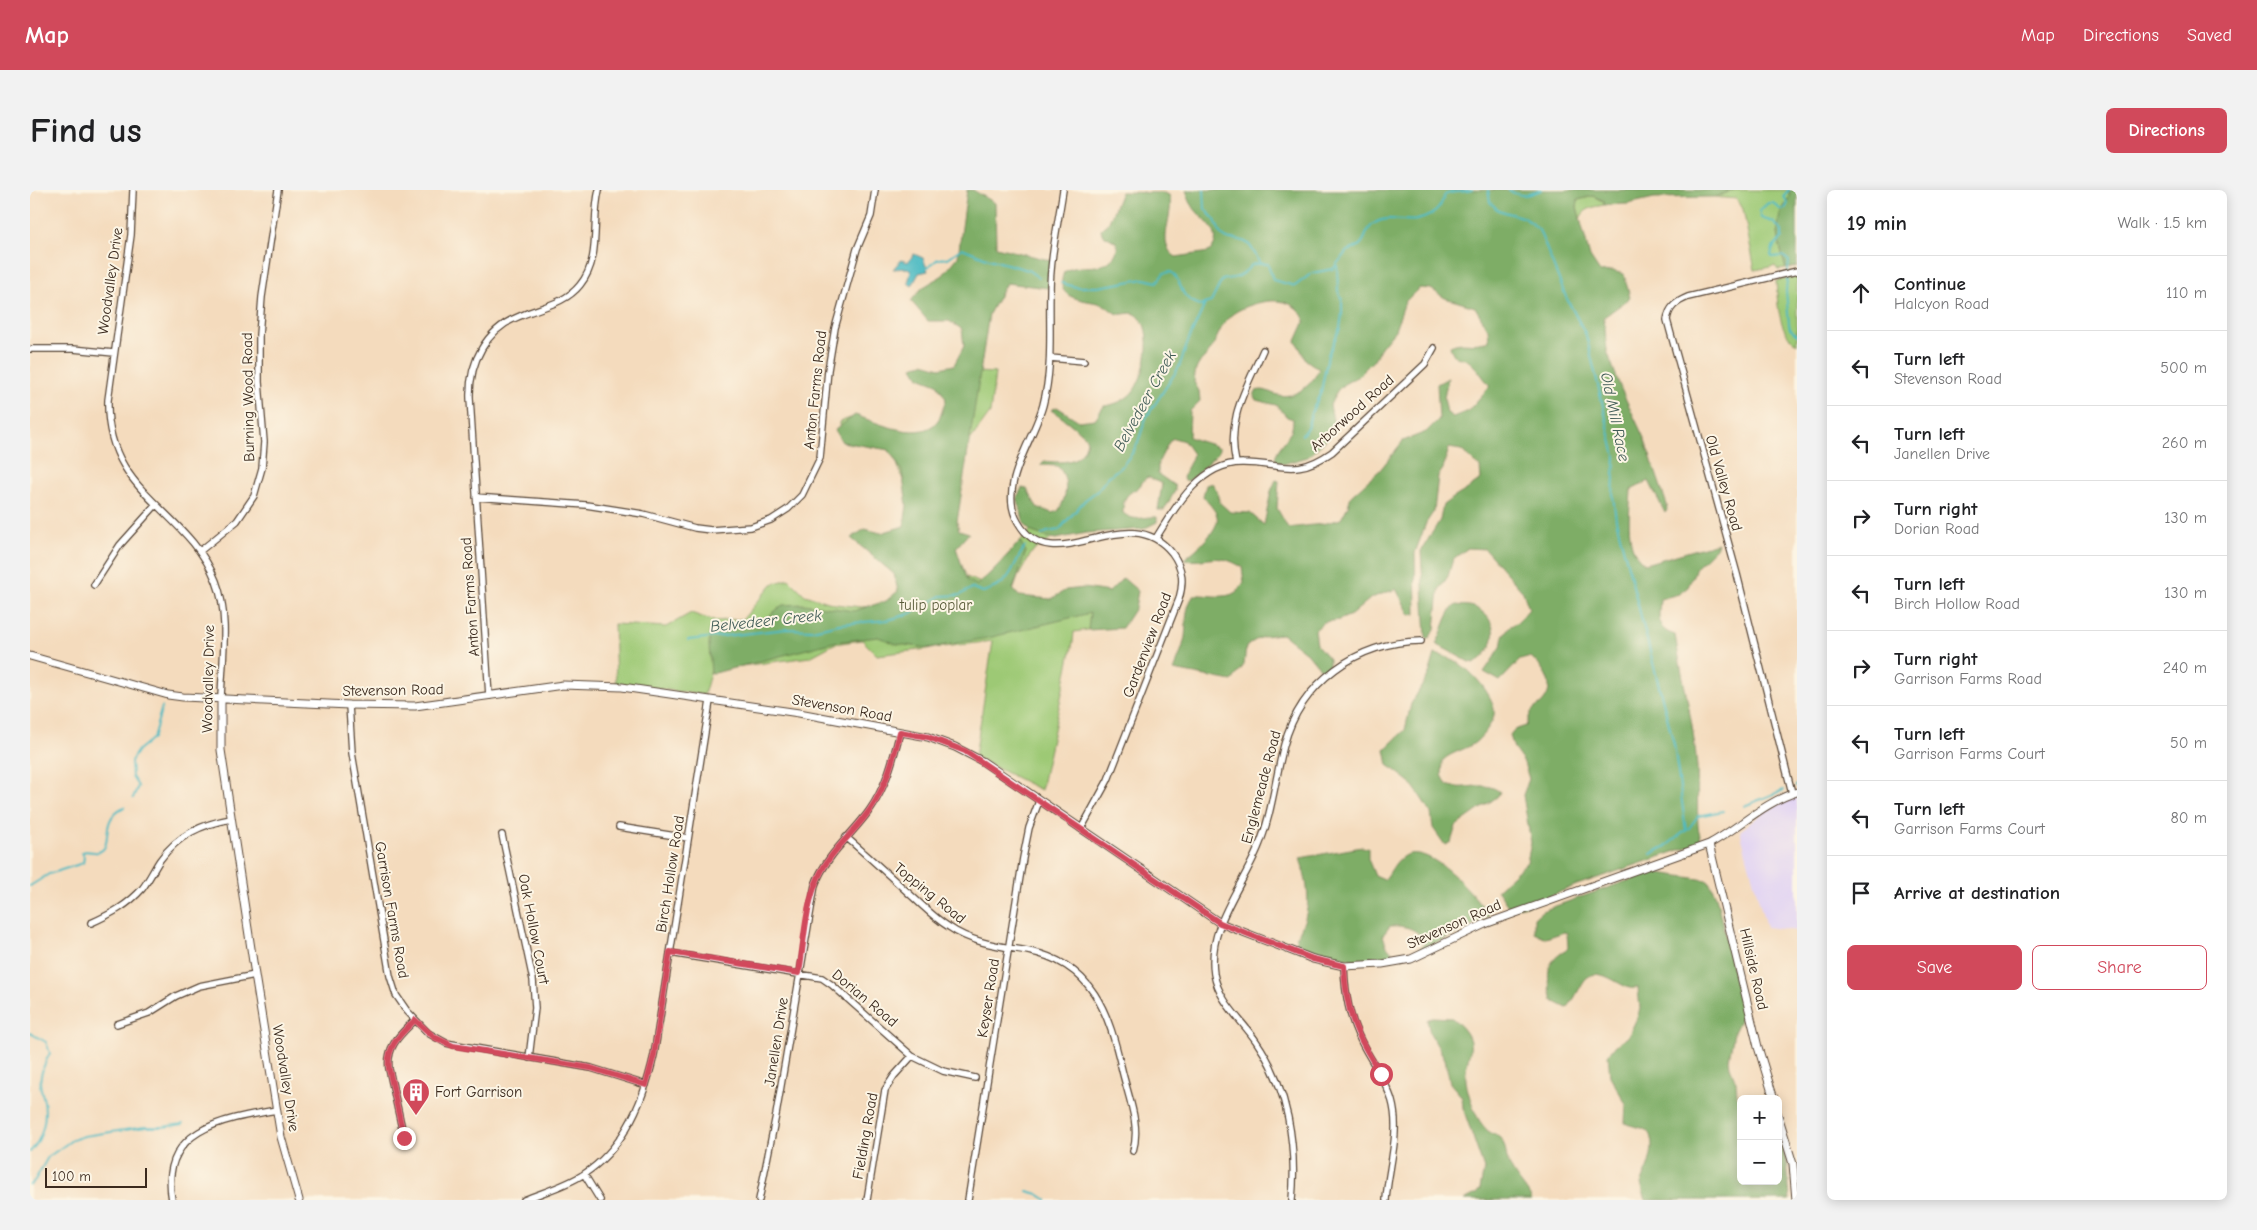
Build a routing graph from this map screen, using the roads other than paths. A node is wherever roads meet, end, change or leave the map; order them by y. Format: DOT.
graph roads {
  1 [pos="133,190"];
  2 [pos="278,190"];
  3 [pos="599,190"];
  4 [pos="875,190"];
  5 [pos="1063,190"];
  6 [pos="1796,271"];
  7 [pos="1434,348"];
  8 [pos="30,349"];
  9 [pos="1263,350"];
  10 [pos="114,354"];
  11 [pos="1050,358"];
  12 [pos="1084,361"];
  13 [pos="1236,463"];
  14 [pos="476,497"];
  15 [pos="155,506"];
  16 [pos="1156,538"];
  17 [pos="200,551"];
  18 [pos="94,585"];
  19 [pos="1421,641"];
  20 [pos="30,656"];
  21 [pos="489,696"];
  22 [pos="220,699"];
  23 [pos="710,701"];
  24 [pos="348,705"];
  25 [pos="900,732"];
  26 [pos="1795,793"];
  27 [pos="1039,802"];
  28 [pos="231,819"];
  29 [pos="619,827"];
  30 [pos="1080,829"];
  31 [pos="502,835"];
  32 [pos="846,837"];
  33 [pos="688,838"];
  34 [pos="1709,844"];
  35 [pos="92,923"];
  36 [pos="1220,923"];
  37 [pos="1009,948"];
  38 [pos="670,952"];
  39 [pos="1344,966"];
  40 [pos="799,973"];
  41 [pos="255,975"];
  42 [pos="415,1020"];
  43 [pos="117,1024"];
  44 [pos="912,1056"];
  45 [pos="529,1058"];
  46 [pos="975,1078"];
  47 [pos="646,1085"];
  48 [pos="1773,1095"];
  49 [pos="277,1110"];
  50 [pos="1782,1128"];
  51 [pos="404,1138"];
  52 [pos="1133,1151"];
  53 [pos="584,1174"];
  54 [pos="172,1200"];
  55 [pos="299,1200"];
  56 [pos="524,1200"];
  57 [pos="600,1200"];
  58 [pos="759,1200"];
  59 [pos="867,1200"];
  60 [pos="968,1200"];
  61 [pos="1292,1200"];
  62 [pos="1386,1200"];
  63 [pos="1796,1200"];
  1 -- 10 [label="street, Woodvalley Drive"];
  2 -- 17 [label="street, Burning Wood Road"];
  3 -- 14 [label="street, Anton Farms Road"];
  4 -- 14 [label="street, Anton Farms Road"];
  5 -- 11 [label="street"];
  6 -- 26 [label="street, Old Valley Road"];
  7 -- 13 [label="street, Arborwood Road"];
  8 -- 10 [label="street"];
  9 -- 13 [label="street"];
  10 -- 15 [label="street, Woodvalley Drive"];
  11 -- 12 [label="street"];
  11 -- 16 [label="street"];
  13 -- 16 [label="street, Arborwood Road"];
  14 -- 21 [label="street, Anton Farms Road"];
  15 -- 17 [label="street, Woodvalley Drive"];
  15 -- 18 [label="street"];
  16 -- 30 [label="street, Gardenview Road"];
  17 -- 22 [label="street, Woodvalley Drive"];
  19 -- 36 [label="street, Englemeade Road"];
  20 -- 22 [label="street, Stevenson Road"];
  21 -- 23 [label="street, Stevenson Road"];
  21 -- 24 [label="street, Stevenson Road"];
  22 -- 24 [label="street, Stevenson Road"];
  22 -- 28 [label="street, Woodvalley Drive"];
  23 -- 25 [label="street, Stevenson Road"];
  23 -- 33 [label="street, Birch Hollow Road"];
  24 -- 42 [label="street, Garrison Farms Road"];
  25 -- 27 [label="street, Stevenson Road"];
  25 -- 32 [label="street, Janellen Drive"];
  26 -- 34 [label="street, Stevenson Road"];
  27 -- 30 [label="street, Stevenson Road"];
  27 -- 37 [label="street, Keyser Road"];
  28 -- 35 [label="street"];
  28 -- 41 [label="street, Woodvalley Drive"];
  29 -- 33 [label="street"];
  30 -- 36 [label="street, Stevenson Road"];
  31 -- 45 [label="street, Oak Hollow Court"];
  32 -- 37 [label="street, Topping Road"];
  32 -- 40 [label="street, Janellen Drive"];
  33 -- 38 [label="street, Birch Hollow Road"];
  34 -- 39 [label="street, Stevenson Road"];
  34 -- 48 [label="street, Hillside Road"];
  36 -- 39 [label="street, Stevenson Road"];
  36 -- 61 [label="street, Englemeade Road"];
  37 -- 52 [label="street, Topping Road"];
  37 -- 60 [label="street, Keyser Road"];
  38 -- 40 [label="street, Dorian Road"];
  38 -- 47 [label="street, Birch Hollow Road"];
  39 -- 62 [label="street"];
  40 -- 44 [label="street, Dorian Road"];
  40 -- 58 [label="street, Janellen Drive"];
  41 -- 43 [label="street"];
  41 -- 49 [label="street, Woodvalley Drive"];
  42 -- 45 [label="street, Garrison Farms Road"];
  42 -- 51 [label="street"];
  44 -- 46 [label="street, Dorian Road"];
  44 -- 59 [label="street, Fielding Road"];
  45 -- 47 [label="street, Garrison Farms Road"];
  47 -- 53 [label="street, Birch Hollow Road"];
  49 -- 54 [label="street"];
  49 -- 55 [label="street, Woodvalley Drive"];
  50 -- 63 [label="street"];
  53 -- 56 [label="street, Birch Hollow Road"];
  53 -- 57 [label="street"];
}
